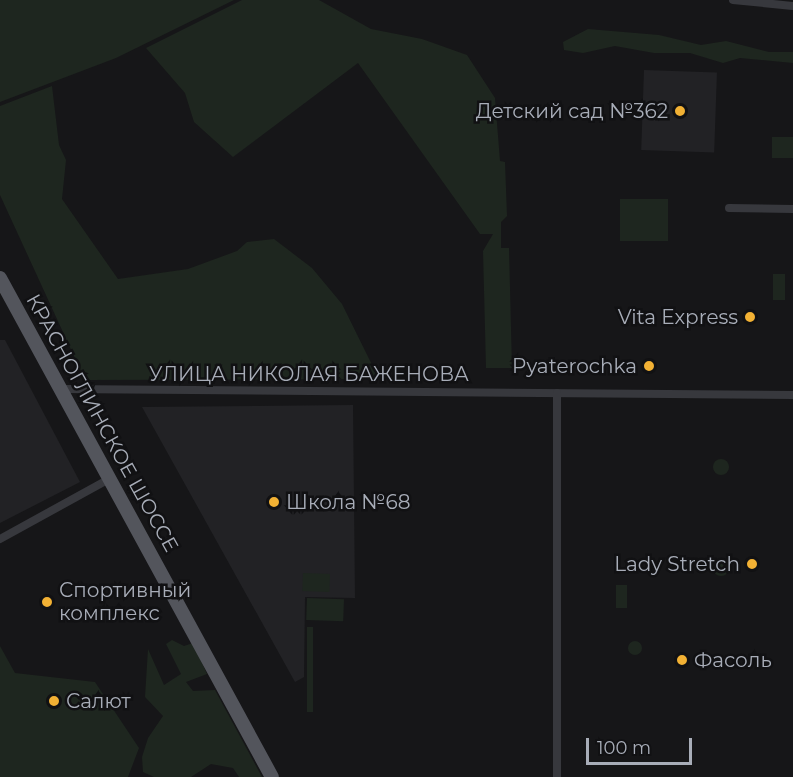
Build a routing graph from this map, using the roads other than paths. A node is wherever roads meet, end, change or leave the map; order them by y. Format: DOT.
graph roads {
  1 [pos="733,0"];
  2 [pos="780,2"];
  3 [pos="793,6"];
  4 [pos="729,208"];
  5 [pos="793,209"];
  6 [pos="0,278"];
  7 [pos="61,389"];
  8 [pos="557,393"];
  9 [pos="793,394"];
  10 [pos="109,479"];
  11 [pos="0,539"];
  12 [pos="272,777"];
  13 [pos="557,777"];
  1 -- 2 [label="street"];
  2 -- 3 [label="street"];
  4 -- 5 [label="street"];
  6 -- 7 [label="main road, КРАСНОГЛИНСКОЕ ШОССЕ"];
  7 -- 8 [label="street, УЛИЦА НИКОЛАЯ БАЖЕНОВА"];
  7 -- 10 [label="main road, КРАСНОГЛИНСКОЕ ШОССЕ"];
  8 -- 9 [label="street, УЛИЦА НИКОЛАЯ БАЖЕНОВА"];
  8 -- 13 [label="street"];
  10 -- 11 [label="street"];
  10 -- 12 [label="main road, КРАСНОГЛИНСКОЕ ШОССЕ"];
}
